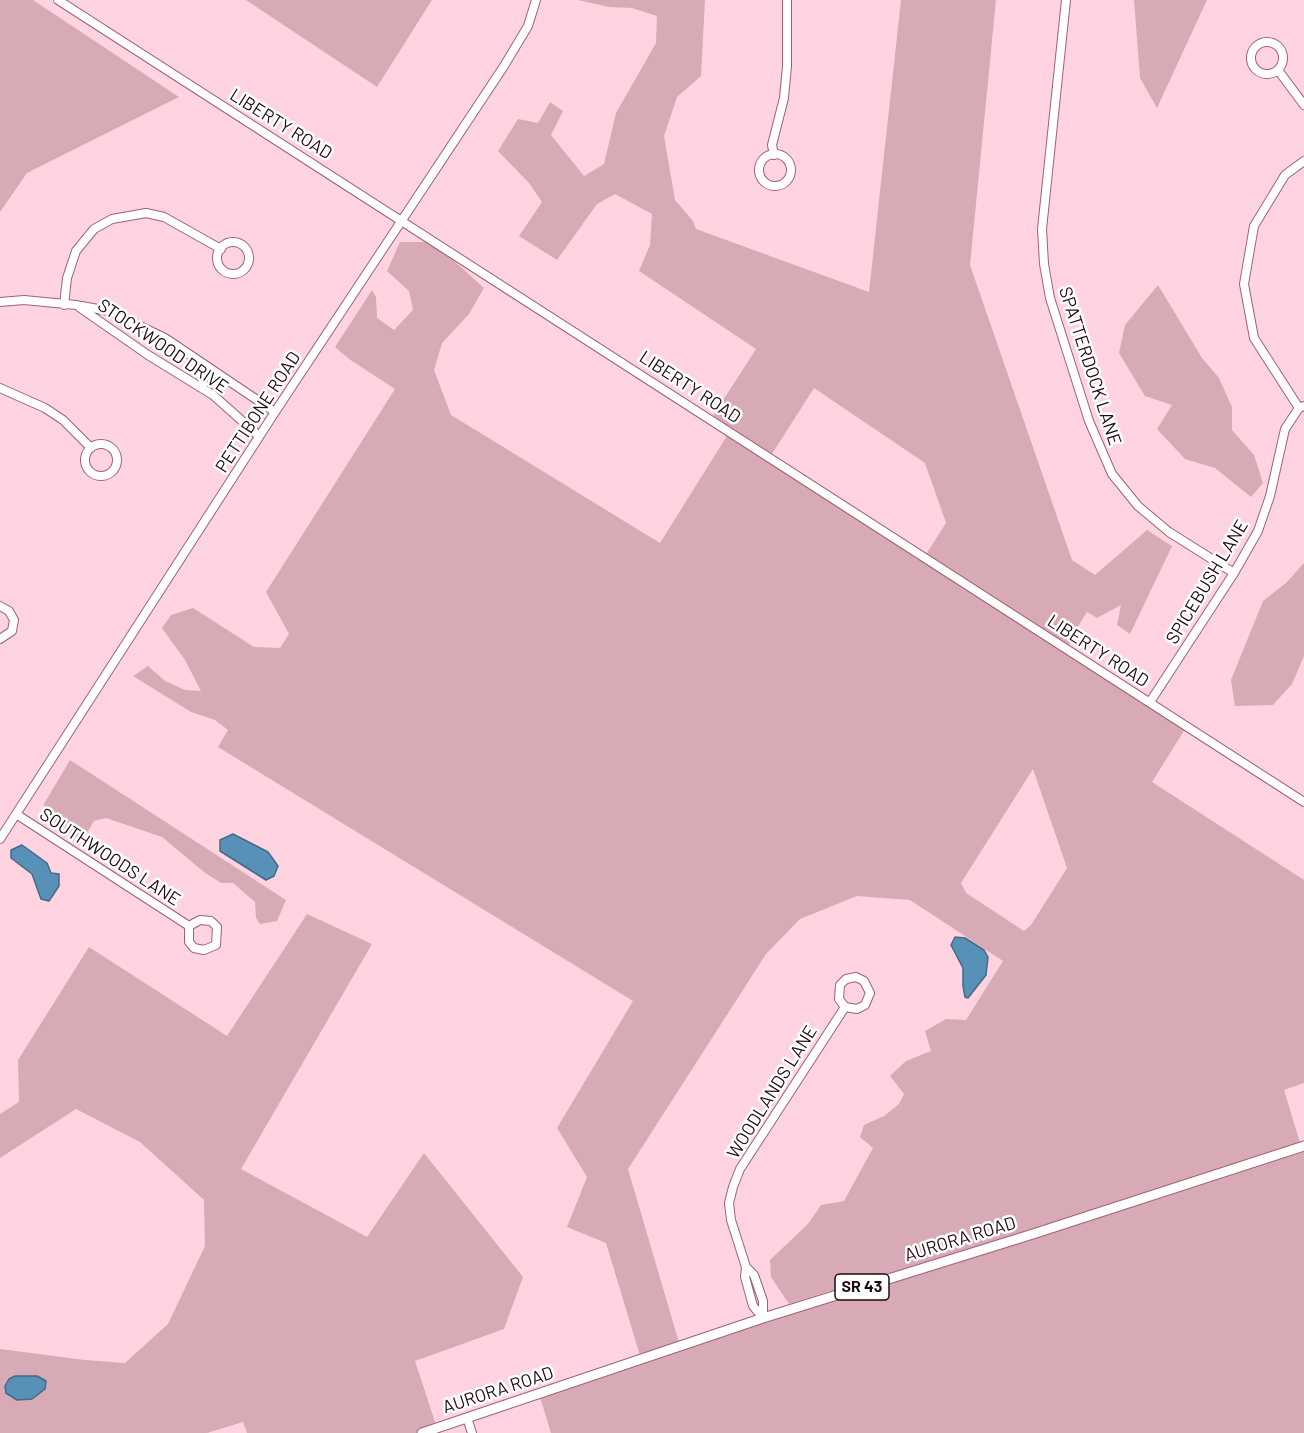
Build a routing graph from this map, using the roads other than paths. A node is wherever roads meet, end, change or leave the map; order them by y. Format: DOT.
graph roads {
  1 [pos="58,0"];
  2 [pos="536,0"];
  3 [pos="787,0"];
  4 [pos="1066,0"];
  5 [pos="1278,70"];
  6 [pos="1304,105"];
  7 [pos="774,155"];
  8 [pos="1304,161"];
  9 [pos="403,219"];
  10 [pos="220,249"];
  11 [pos="0,302"];
  12 [pos="64,305"];
  13 [pos="76,305"];
  14 [pos="215,372"];
  15 [pos="0,388"];
  16 [pos="204,389"];
  17 [pos="1302,407"];
  18 [pos="275,412"];
  19 [pos="259,436"];
  20 [pos="91,448"];
  21 [pos="1234,573"];
  22 [pos="0,606"];
  23 [pos="0,639"];
  24 [pos="1150,702"];
  25 [pos="1304,802"];
  26 [pos="16,814"];
  27 [pos="0,839"];
  28 [pos="189,926"];
  29 [pos="845,1007"];
  30 [pos="1304,1146"];
  31 [pos="763,1318"];
  32 [pos="466,1418"];
  33 [pos="422,1433"];
  34 [pos="472,1433"];
  1 -- 9 [label="street, LIBERTY ROAD"];
  2 -- 9 [label="street, PETTIBONE ROAD"];
  3 -- 7 [label="street"];
  4 -- 21 [label="street, SPATTERDOCK LANE"];
  5 -- 5 [label="street"];
  5 -- 6 [label="street"];
  7 -- 7 [label="street"];
  8 -- 17 [label="street"];
  9 -- 18 [label="street, PETTIBONE ROAD"];
  9 -- 24 [label="street, LIBERTY ROAD"];
  10 -- 10 [label="street"];
  10 -- 12 [label="street"];
  11 -- 12 [label="street, STOCKWOOD DRIVE"];
  12 -- 13 [label="street, STOCKWOOD DRIVE"];
  13 -- 14 [label="street, STOCKWOOD DRIVE"];
  13 -- 16 [label="street, STOCKWOOD DRIVE"];
  14 -- 16 [label="street"];
  14 -- 18 [label="street, STOCKWOOD DRIVE"];
  15 -- 20 [label="street"];
  16 -- 19 [label="street, STOCKWOOD DRIVE"];
  17 -- 21 [label="street, SPICEBUSH LANE"];
  18 -- 19 [label="street, PETTIBONE ROAD"];
  19 -- 26 [label="street, PETTIBONE ROAD"];
  20 -- 20 [label="street"];
  21 -- 24 [label="street, SPICEBUSH LANE"];
  22 -- 23 [label="street"];
  24 -- 25 [label="street, LIBERTY ROAD"];
  26 -- 27 [label="street, PETTIBONE ROAD"];
  26 -- 28 [label="street, SOUTHWOODS LANE"];
  28 -- 28 [label="street, SOUTHWOODS LANE"];
  29 -- 29 [label="street"];
  29 -- 31 [label="street, WOODLANDS LANE"];
  30 -- 31 [label="main road, AURORA ROAD / SR 43"];
  31 -- 32 [label="main road, AURORA ROAD / SR 43"];
  32 -- 33 [label="main road, AURORA ROAD / SR 43"];
  32 -- 34 [label="street"];
}
